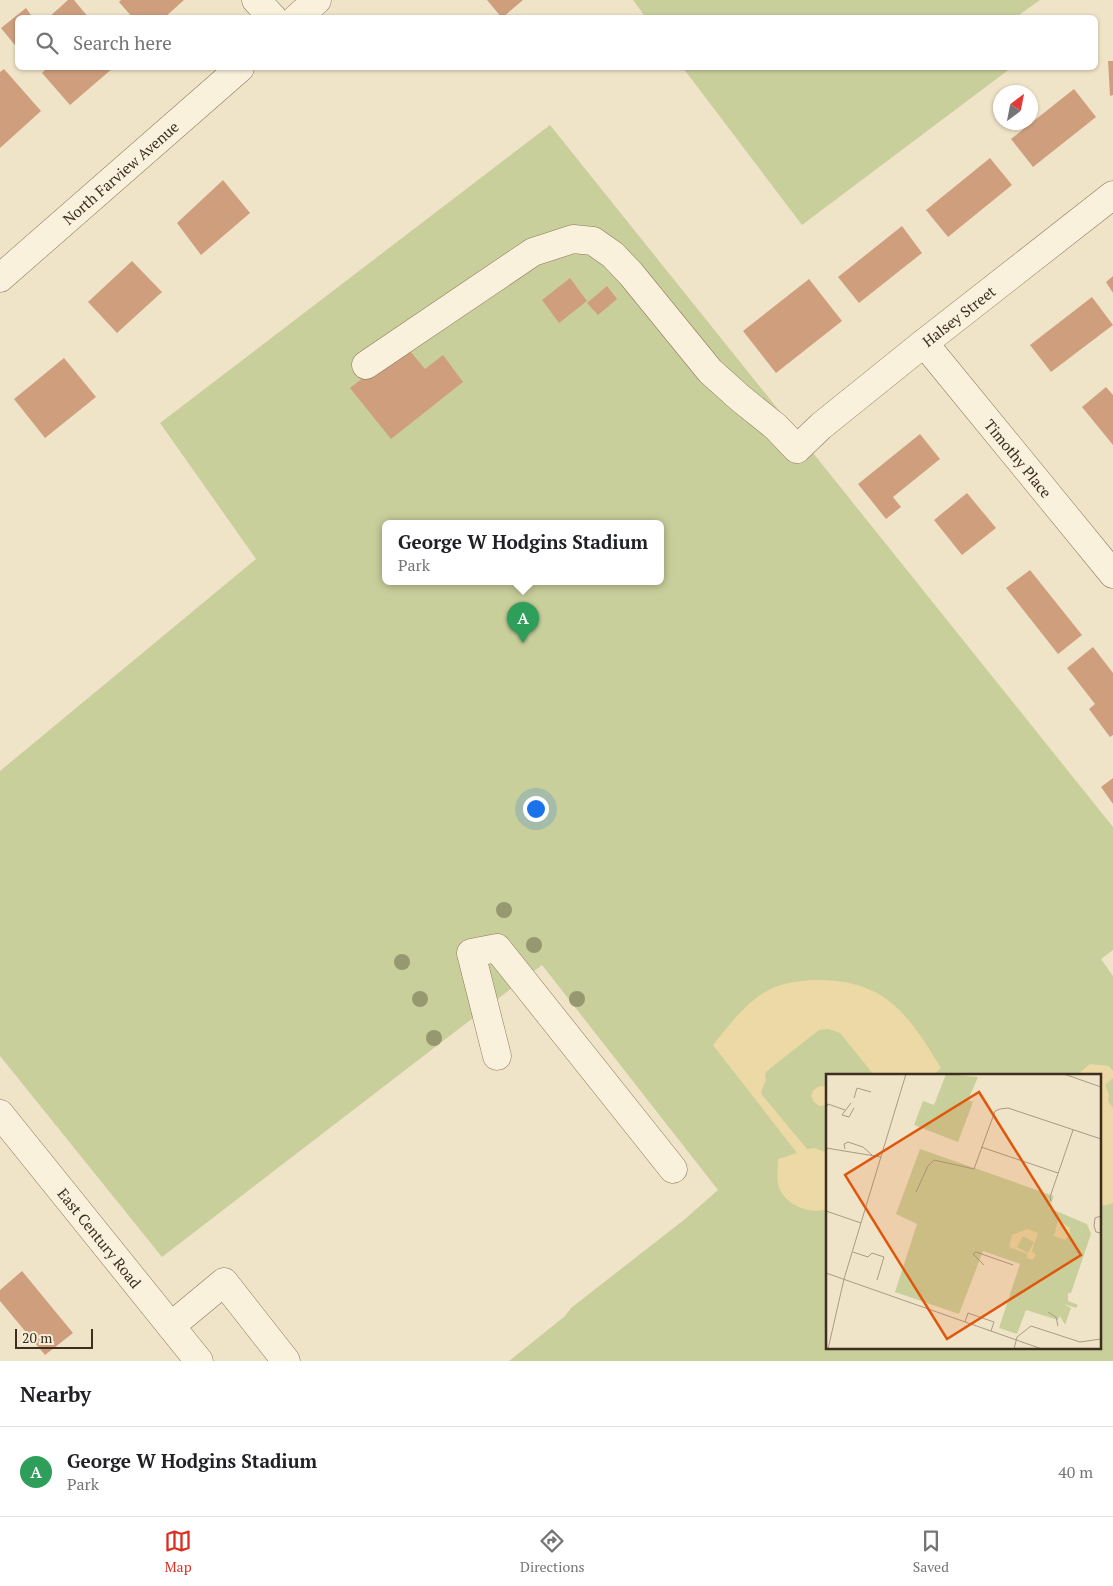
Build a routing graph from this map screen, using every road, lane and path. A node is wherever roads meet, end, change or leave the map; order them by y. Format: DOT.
graph roads {
  1 [pos="256,0"];
  2 [pos="317,0"];
  3 [pos="270,15"];
  4 [pos="300,15"];
  5 [pos="238,70"];
  6 [pos="1113,196"];
  7 [pos="0,278"];
  8 [pos="924,343"];
  9 [pos="366,366"];
  10 [pos="1113,574"];
  11 [pos="497,1056"];
  12 [pos="0,1114"];
  13 [pos="674,1169"];
  14 [pos="170,1326"];
  15 [pos="199,1361"];
  16 [pos="286,1361"];
  1 -- 3 [label="street"];
  2 -- 4 [label="street"];
  5 -- 7 [label="street, North Farview Avenue"];
  6 -- 8 [label="street, Halsey Street"];
  8 -- 9 [label="street, Halsey Street"];
  8 -- 10 [label="street, Timothy Place"];
  11 -- 13 [label="street"];
  12 -- 14 [label="street, East Century Road"];
  14 -- 15 [label="street, East Century Road"];
  14 -- 16 [label="street"];
}
